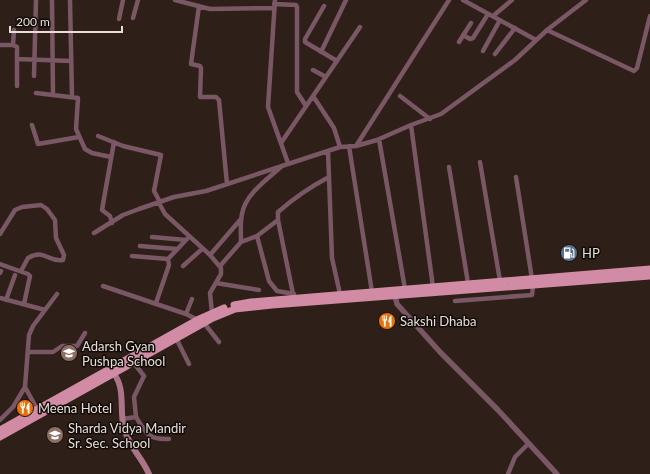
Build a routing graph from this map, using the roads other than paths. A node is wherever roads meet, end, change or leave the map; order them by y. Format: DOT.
graph roads {
  1 [pos="36,0"];
  2 [pos="52,0"];
  3 [pos="70,0"];
  4 [pos="122,0"];
  5 [pos="138,0"];
  6 [pos="175,0"];
  7 [pos="197,0"];
  8 [pos="346,0"];
  9 [pos="450,0"];
  10 [pos="463,0"];
  11 [pos="512,0"];
  12 [pos="586,0"];
  13 [pos="274,4"];
  14 [pos="198,6"];
  15 [pos="324,6"];
  16 [pos="488,14"];
  17 [pos="493,16"];
  18 [pos="650,16"];
  19 [pos="133,18"];
  20 [pos="119,19"];
  21 [pos="500,20"];
  22 [pos="471,23"];
  23 [pos="360,27"];
  24 [pos="515,28"];
  25 [pos="14,30"];
  26 [pos="547,30"];
  27 [pos="463,35"];
  28 [pos="536,40"];
  29 [pos="459,42"];
  30 [pos="0,45"];
  31 [pos="13,45"];
  32 [pos="483,51"];
  33 [pos="321,52"];
  34 [pos="495,54"];
  35 [pos="17,59"];
  36 [pos="35,59"];
  37 [pos="52,60"];
  38 [pos="71,61"];
  39 [pos="337,61"];
  40 [pos="313,70"];
  41 [pos="34,76"];
  42 [pos="326,78"];
  43 [pos="16,86"];
  44 [pos="36,93"];
  45 [pos="53,95"];
  46 [pos="313,96"];
  47 [pos="400,96"];
  48 [pos="72,97"];
  49 [pos="306,106"];
  50 [pos="430,118"];
  51 [pos="32,125"];
  52 [pos="411,125"];
  53 [pos="98,136"];
  54 [pos="79,137"];
  55 [pos="379,139"];
  56 [pos="114,142"];
  57 [pos="281,144"];
  58 [pos="349,146"];
  59 [pos="356,146"];
  60 [pos="340,147"];
  61 [pos="328,151"];
  62 [pos="111,157"];
  63 [pos="480,162"];
  64 [pos="286,164"];
  65 [pos="449,167"];
  66 [pos="329,177"];
  67 [pos="516,177"];
  68 [pos="227,184"];
  69 [pos="160,202"];
  70 [pos="241,219"];
  71 [pos="278,220"];
  72 [pos="112,223"];
  73 [pos="94,233"];
  74 [pos="0,234"];
  75 [pos="257,236"];
  76 [pos="152,238"];
  77 [pos="188,239"];
  78 [pos="241,242"];
  79 [pos="140,246"];
  80 [pos="202,249"];
  81 [pos="177,250"];
  82 [pos="210,255"];
  83 [pos="132,256"];
  84 [pos="168,260"];
  85 [pos="0,264"];
  86 [pos="183,266"];
  87 [pos="220,266"];
  88 [pos="650,269"];
  89 [pos="21,271"];
  90 [pos="15,275"];
  91 [pos="650,276"];
  92 [pos="500,281"];
  93 [pos="532,282"];
  94 [pos="216,283"];
  95 [pos="468,283"];
  96 [pos="103,286"];
  97 [pos="434,286"];
  98 [pos="491,287"];
  99 [pos="405,288"];
  100 [pos="260,290"];
  101 [pos="466,291"];
  102 [pos="372,292"];
  103 [pos="394,293"];
  104 [pos="57,294"];
  105 [pos="340,294"];
  106 [pos="294,296"];
  107 [pos="0,298"];
  108 [pos="495,298"];
  109 [pos="192,299"];
  110 [pos="6,300"];
  111 [pos="463,300"];
  112 [pos="454,301"];
  113 [pos="156,303"];
  114 [pos="24,304"];
  115 [pos="45,310"];
  116 [pos="212,313"];
  117 [pos="186,314"];
  118 [pos="201,321"];
  119 [pos="84,333"];
  120 [pos="176,338"];
  121 [pos="219,342"];
  122 [pos="28,352"];
  123 [pos="134,362"];
  124 [pos="189,364"];
  125 [pos="114,374"];
  126 [pos="25,387"];
  127 [pos="58,402"];
  128 [pos="46,408"];
  129 [pos="37,409"];
  130 [pos="136,417"];
  131 [pos="122,418"];
  132 [pos="0,420"];
  133 [pos="0,430"];
  134 [pos="0,437"];
  135 [pos="169,439"];
  136 [pos="528,444"];
  137 [pos="149,474"];
  138 [pos="508,474"];
  139 [pos="557,474"];
  1 -- 36 [label="street"];
  2 -- 37 [label="street"];
  3 -- 38 [label="street"];
  4 -- 20 [label="street"];
  5 -- 19 [label="street"];
  6 -- 14 [label="street"];
  7 -- 14 [label="street"];
  8 -- 33 [label="street"];
  9 -- 59 [label="street"];
  10 -- 16 [label="street"];
  11 -- 17 [label="street"];
  12 -- 26 [label="street"];
  13 -- 14 [label="street"];
  13 -- 49 [label="street"];
  13 -- 57 [label="street"];
  14 -- 68 [label="street"];
  15 -- 33 [label="street"];
  16 -- 17 [label="street"];
  16 -- 27 [label="street"];
  17 -- 21 [label="street"];
  18 -- 26 [label="street"];
  21 -- 24 [label="street"];
  21 -- 32 [label="street"];
  22 -- 27 [label="street"];
  23 -- 39 [label="street"];
  24 -- 28 [label="street"];
  24 -- 34 [label="street"];
  25 -- 31 [label="street"];
  26 -- 28 [label="street"];
  27 -- 29 [label="street"];
  28 -- 50 [label="street"];
  30 -- 31 [label="street"];
  31 -- 35 [label="street"];
  33 -- 39 [label="street"];
  35 -- 36 [label="street"];
  35 -- 43 [label="street"];
  36 -- 37 [label="street"];
  36 -- 41 [label="street"];
  37 -- 38 [label="street"];
  37 -- 45 [label="street"];
  38 -- 48 [label="street"];
  39 -- 42 [label="street"];
  40 -- 42 [label="street"];
  42 -- 46 [label="street"];
  44 -- 45 [label="street"];
  45 -- 48 [label="street"];
  46 -- 49 [label="street"];
  46 -- 60 [label="street"];
  47 -- 50 [label="street"];
  48 -- 54 [label="street"];
  49 -- 57 [label="street"];
  50 -- 52 [label="street"];
  51 -- 54 [label="street"];
  52 -- 55 [label="street"];
  52 -- 97 [label="street"];
  53 -- 56 [label="street"];
  54 -- 62 [label="street"];
  55 -- 59 [label="street"];
  55 -- 99 [label="street"];
  56 -- 62 [label="street"];
  56 -- 69 [label="street"];
  57 -- 64 [label="street"];
  58 -- 59 [label="street"];
  58 -- 60 [label="street"];
  58 -- 102 [label="street"];
  60 -- 61 [label="street"];
  61 -- 64 [label="street"];
  61 -- 66 [label="street"];
  62 -- 72 [label="street"];
  63 -- 92 [label="street"];
  64 -- 68 [label="street"];
  64 -- 70 [label="street"];
  65 -- 95 [label="street"];
  66 -- 71 [label="street"];
  66 -- 105 [label="street"];
  67 -- 93 [label="street"];
  68 -- 69 [label="street"];
  69 -- 72 [label="street"];
  69 -- 77 [label="street"];
  70 -- 78 [label="street"];
  70 -- 82 [label="street"];
  71 -- 75 [label="street"];
  71 -- 106 [label="street"];
  72 -- 73 [label="street"];
  74 -- 89 [label="street"];
  75 -- 78 [label="street"];
  75 -- 106 [label="street"];
  76 -- 77 [label="street"];
  77 -- 80 [label="street"];
  77 -- 81 [label="street"];
  78 -- 87 [label="street"];
  79 -- 81 [label="street"];
  80 -- 82 [label="street"];
  80 -- 86 [label="street"];
  81 -- 84 [label="street"];
  82 -- 87 [label="street"];
  83 -- 84 [label="street"];
  84 -- 113 [label="street"];
  85 -- 89 [label="street"];
  87 -- 94 [label="street"];
  88 -- 93 [label="main road"];
  89 -- 114 [label="street"];
  90 -- 110 [label="street"];
  91 -- 93 [label="main road"];
  92 -- 93 [label="main road"];
  92 -- 98 [label="main road"];
  93 -- 98 [label="main road"];
  93 -- 108 [label="street"];
  94 -- 100 [label="street"];
  94 -- 116 [label="street"];
  95 -- 97 [label="main road"];
  95 -- 98 [label="main road"];
  96 -- 113 [label="street"];
  97 -- 99 [label="main road"];
  98 -- 101 [label="main road"];
  98 -- 108 [label="street"];
  99 -- 103 [label="main road"];
  101 -- 103 [label="main road"];
  101 -- 111 [label="street"];
  102 -- 103 [label="main road"];
  102 -- 105 [label="main road"];
  103 -- 118 [label="main road"];
  103 -- 136 [label="street"];
  104 -- 115 [label="street"];
  105 -- 106 [label="main road"];
  106 -- 116 [label="main road"];
  107 -- 110 [label="street"];
  108 -- 111 [label="street"];
  109 -- 117 [label="street"];
  110 -- 114 [label="street"];
  111 -- 112 [label="street"];
  113 -- 117 [label="street"];
  114 -- 115 [label="street"];
  115 -- 122 [label="street"];
  116 -- 118 [label="main road"];
  117 -- 118 [label="street"];
  118 -- 120 [label="main road"];
  118 -- 121 [label="street"];
  118 -- 127 [label="main road"];
  119 -- 122 [label="street"];
  120 -- 123 [label="main road"];
  120 -- 124 [label="street"];
  122 -- 126 [label="street"];
  123 -- 125 [label="main road"];
  123 -- 130 [label="street"];
  125 -- 127 [label="main road"];
  125 -- 131 [label="main road"];
  126 -- 129 [label="street"];
  126 -- 132 [label="street"];
  127 -- 128 [label="main road"];
  128 -- 129 [label="main road"];
  128 -- 134 [label="main road"];
  129 -- 133 [label="main road"];
  130 -- 131 [label="street"];
  130 -- 135 [label="street"];
  131 -- 137 [label="main road"];
  136 -- 138 [label="street"];
  136 -- 139 [label="street"];
}
